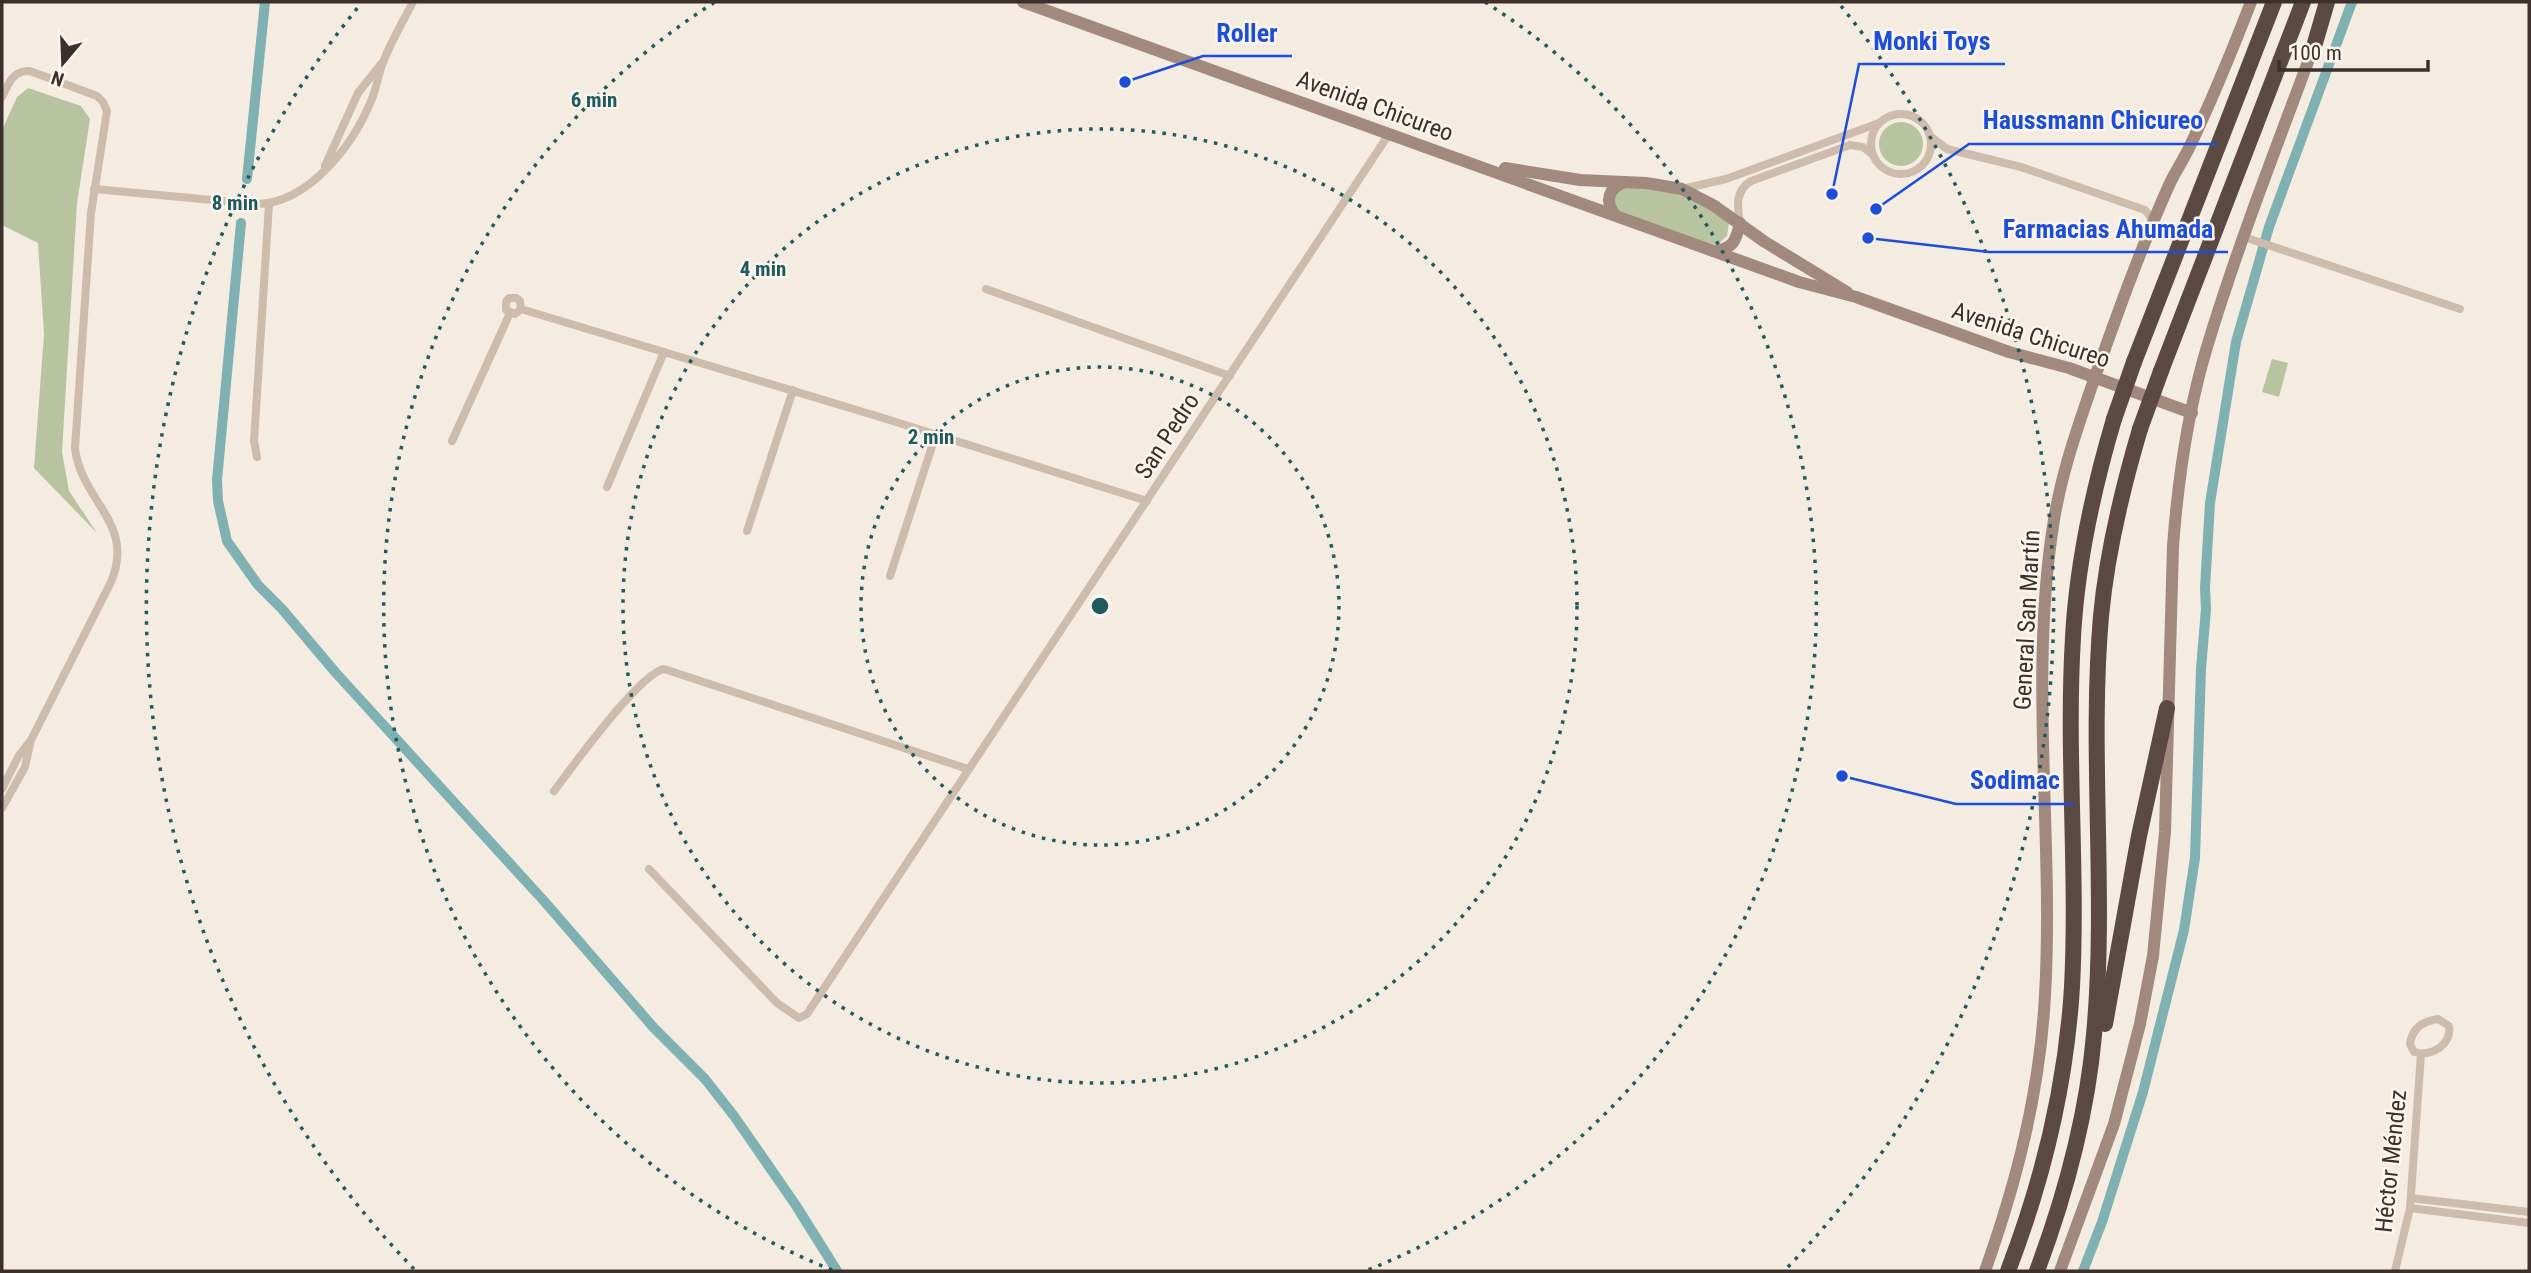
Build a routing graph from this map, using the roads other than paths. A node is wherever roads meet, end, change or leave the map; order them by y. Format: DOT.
graph roads {
  1 [pos="413,2"];
  2 [pos="1023,2"];
  3 [pos="2251,2"];
  4 [pos="2274,2"];
  5 [pos="2303,2"];
  6 [pos="2329,2"];
  7 [pos="2315,43"];
  8 [pos="383,62"];
  9 [pos="2,97"];
  10 [pos="1879,123"];
  11 [pos="1389,134"];
  12 [pos="1930,136"];
  13 [pos="1954,151"];
  14 [pos="1873,155"];
  15 [pos="1927,160"];
  16 [pos="1475,164"];
  17 [pos="324,168"];
  18 [pos="1626,182"];
  19 [pos="94,189"];
  20 [pos="1682,189"];
  21 [pos="268,204"];
  22 [pos="2154,213"];
  23 [pos="1615,215"];
  24 [pos="1740,223"];
  25 [pos="2244,237"];
  26 [pos="1713,251"];
  27 [pos="986,289"];
  28 [pos="1856,297"];
  29 [pos="521,309"];
  30 [pos="2460,309"];
  31 [pos="510,313"];
  32 [pos="664,352"];
  33 [pos="1230,376"];
  34 [pos="2095,378"];
  35 [pos="793,390"];
  36 [pos="2192,413"];
  37 [pos="936,434"];
  38 [pos="452,441"];
  39 [pos="257,457"];
  40 [pos="607,487"];
  41 [pos="1147,501"];
  42 [pos="747,531"];
  43 [pos="890,576"];
  44 [pos="2167,708"];
  45 [pos="31,740"];
  46 [pos="968,769"];
  47 [pos="2,789"];
  48 [pos="554,790"];
  49 [pos="2,807"];
  50 [pos="649,869"];
  51 [pos="2421,1054"];
  52 [pos="2086,1094"];
  53 [pos="2411,1198"];
  54 [pos="2410,1208"];
  55 [pos="2529,1212"];
  56 [pos="2529,1223"];
  57 [pos="2076,1232"];
  58 [pos="1985,1271"];
  59 [pos="2008,1271"];
  60 [pos="2037,1271"];
  61 [pos="2060,1271"];
  62 [pos="2068,1271"];
  63 [pos="2395,1271"];
  1 -- 8 [label="street"];
  2 -- 11 [label="main road, Avenida Chicureo"];
  3 -- 22 [label="main road, General San Martín"];
  4 -- 59 [label="highway, bridge"];
  5 -- 52 [label="highway, bridge"];
  6 -- 7 [label="highway"];
  7 -- 25 [label="main road"];
  8 -- 17 [label="street"];
  8 -- 17 [label="street"];
  9 -- 19 [label="street"];
  10 -- 12 [label="street"];
  10 -- 14 [label="street"];
  10 -- 20 [label="street"];
  11 -- 16 [label="main road, Avenida Chicureo"];
  11 -- 33 [label="street, San Pedro"];
  12 -- 13 [label="street"];
  12 -- 15 [label="street"];
  13 -- 15 [label="street"];
  13 -- 22 [label="street"];
  14 -- 15 [label="street"];
  14 -- 24 [label="street"];
  16 -- 18 [label="main road, Avenida Chicureo"];
  16 -- 23 [label="main road, Avenida Chicureo"];
  17 -- 21 [label="street"];
  18 -- 20 [label="main road, Avenida Chicureo"];
  18 -- 23 [label="main road"];
  19 -- 21 [label="street"];
  19 -- 45 [label="street"];
  20 -- 24 [label="main road, Avenida Chicureo"];
  21 -- 39 [label="street"];
  22 -- 34 [label="main road, General San Martín"];
  23 -- 26 [label="main road, Avenida Chicureo"];
  24 -- 26 [label="main road"];
  24 -- 28 [label="main road, Avenida Chicureo"];
  25 -- 30 [label="street"];
  25 -- 36 [label="main road"];
  26 -- 28 [label="main road, Avenida Chicureo"];
  27 -- 33 [label="street"];
  28 -- 34 [label="main road, Avenida Chicureo"];
  29 -- 31 [label="street"];
  29 -- 31 [label="street"];
  29 -- 32 [label="street"];
  31 -- 38 [label="street"];
  32 -- 35 [label="street"];
  32 -- 40 [label="street"];
  33 -- 41 [label="street, San Pedro"];
  34 -- 36 [label="main road, Avenida Chicureo"];
  34 -- 58 [label="main road, General San Martín"];
  35 -- 37 [label="street"];
  35 -- 42 [label="street"];
  36 -- 44 [label="main road"];
  37 -- 41 [label="street"];
  37 -- 43 [label="street"];
  41 -- 46 [label="street, San Pedro"];
  44 -- 52 [label="highway"];
  44 -- 57 [label="main road"];
  45 -- 47 [label="street"];
  45 -- 49 [label="street"];
  46 -- 48 [label="street"];
  46 -- 50 [label="street, San Pedro"];
  51 -- 51 [label="street"];
  51 -- 53 [label="street, Héctor Méndez"];
  52 -- 60 [label="highway"];
  53 -- 54 [label="street, Héctor Méndez"];
  53 -- 55 [label="street"];
  54 -- 56 [label="street"];
  54 -- 63 [label="street, Héctor Méndez"];
  57 -- 61 [label="main road"];
  57 -- 62 [label="main road"];
}
